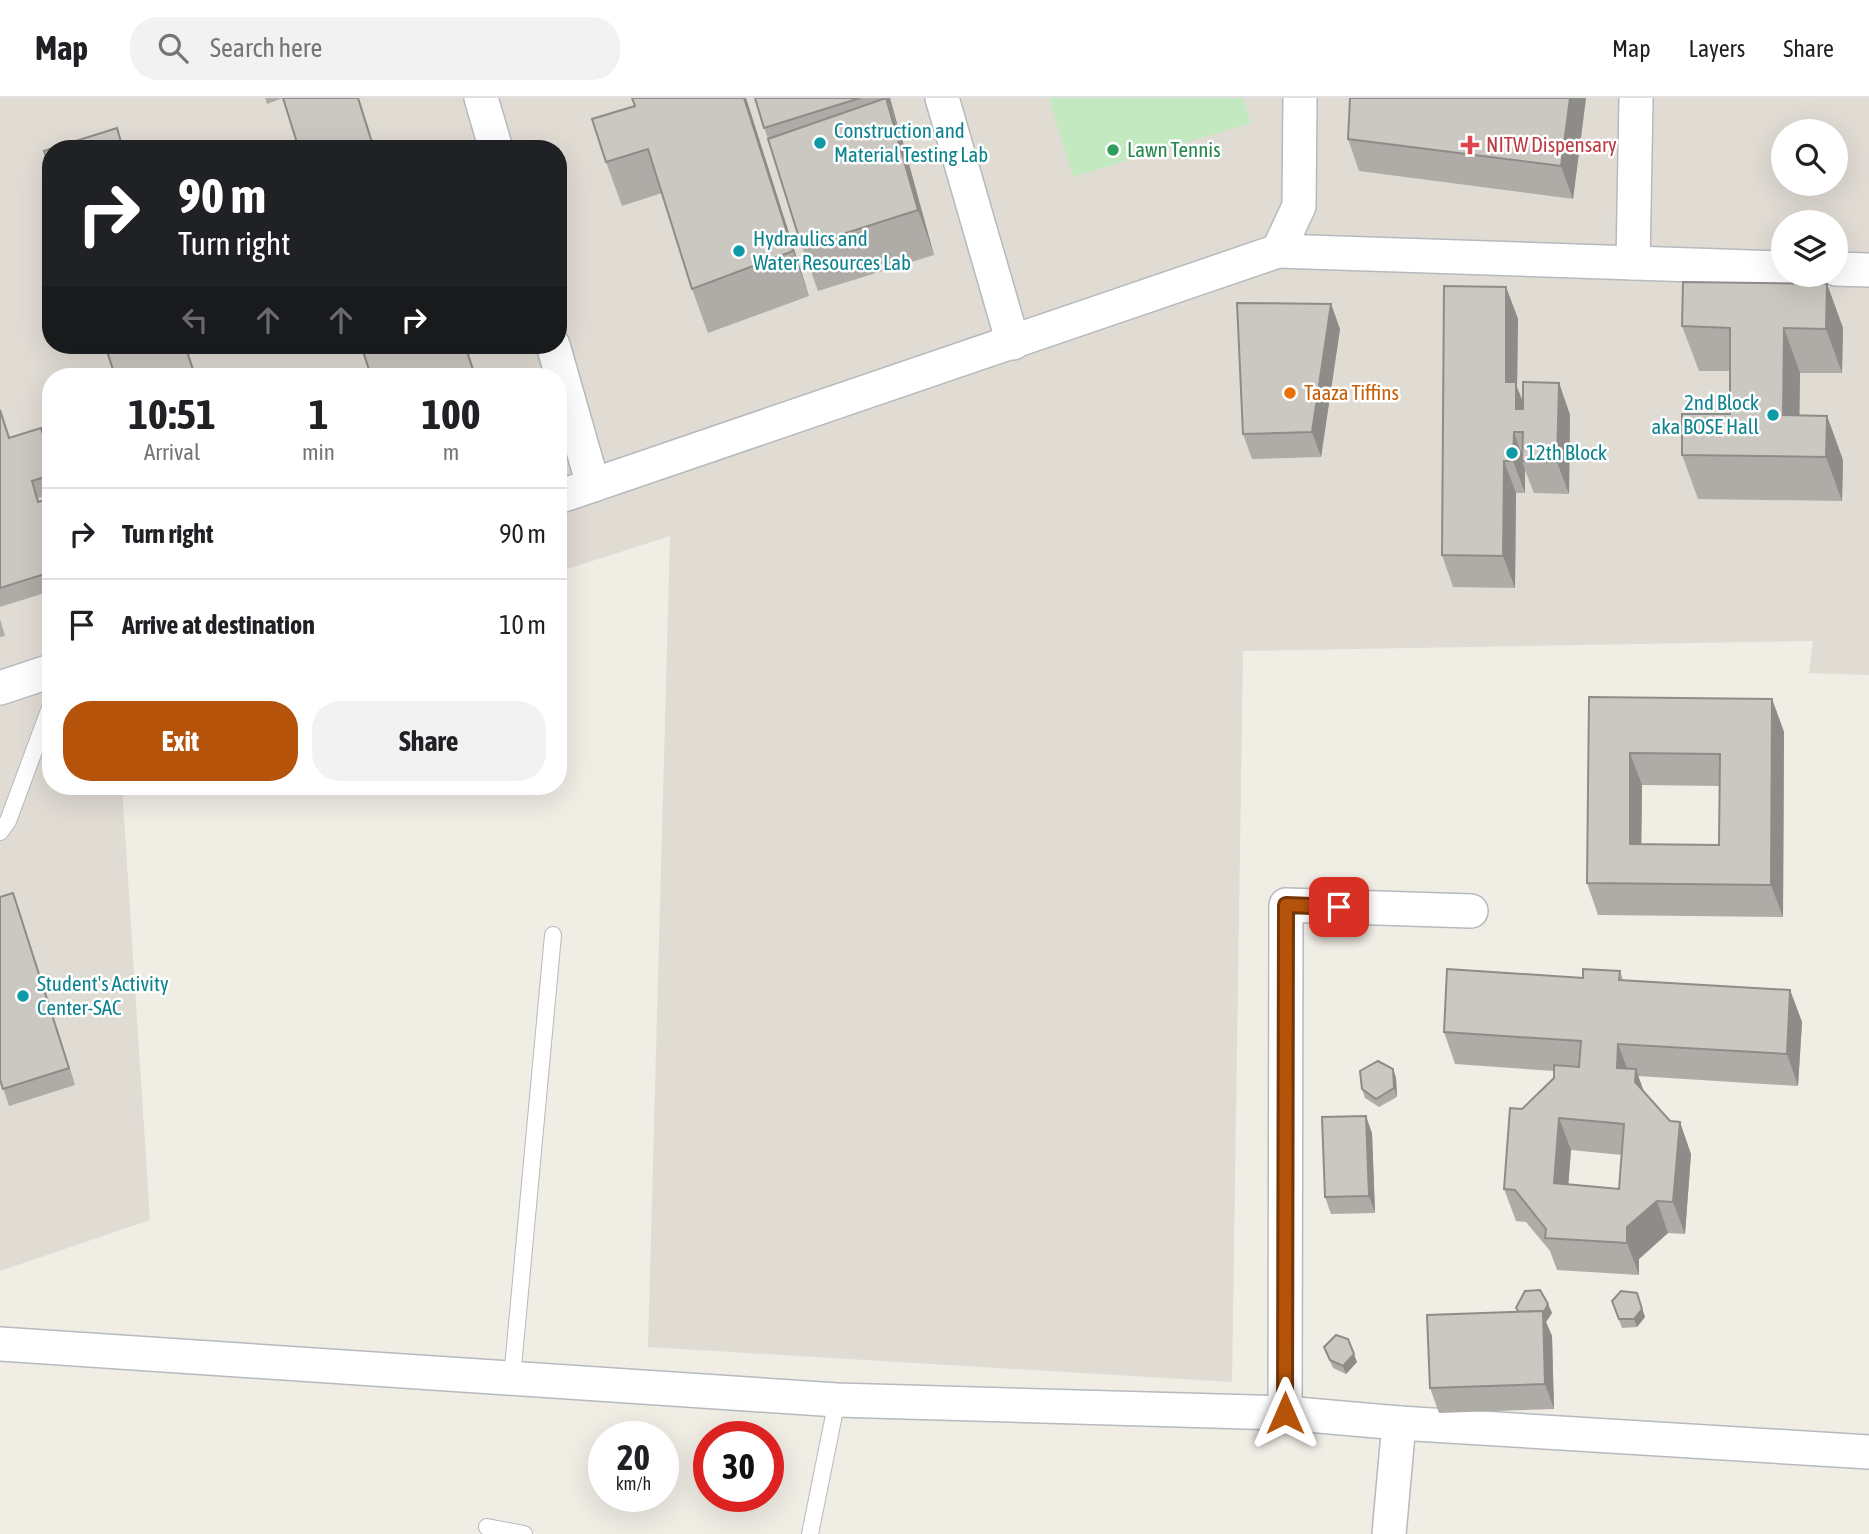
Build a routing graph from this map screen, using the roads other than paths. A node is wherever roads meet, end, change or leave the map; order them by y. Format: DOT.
graph roads {
  1 [pos="481,98"];
  2 [pos="942,98"];
  3 [pos="1300,98"];
  4 [pos="1636,98"];
  5 [pos="493,140"];
  6 [pos="1278,251"];
  7 [pos="1633,263"];
  8 [pos="1771,268"];
  9 [pos="1848,269"];
  10 [pos="1869,270"];
  11 [pos="1013,343"];
  12 [pos="567,394"];
  13 [pos="593,485"];
  14 [pos="567,494"];
  15 [pos="42,673"];
  16 [pos="0,688"];
  17 [pos="42,729"];
  18 [pos="0,832"];
  19 [pos="1471,911"];
  20 [pos="553,935"];
  21 [pos="0,1344"];
  22 [pos="512,1378"];
  23 [pos="837,1400"];
  24 [pos="1285,1413"];
  25 [pos="1399,1423"];
  26 [pos="1869,1452"];
  27 [pos="487,1527"];
  28 [pos="524,1534"];
  29 [pos="810,1534"];
  30 [pos="1389,1534"];
  1 -- 5 [label="street"];
  2 -- 11 [label="street"];
  3 -- 6 [label="street"];
  4 -- 7 [label="street"];
  6 -- 7 [label="street"];
  6 -- 11 [label="street"];
  7 -- 8 [label="street"];
  9 -- 10 [label="street"];
  11 -- 13 [label="street"];
  12 -- 13 [label="street"];
  13 -- 14 [label="street"];
  15 -- 16 [label="street"];
  17 -- 18 [label="lane"];
  19 -- 24 [label="street"];
  20 -- 22 [label="lane"];
  21 -- 22 [label="street"];
  22 -- 23 [label="street"];
  23 -- 24 [label="street"];
  23 -- 29 [label="lane"];
  24 -- 25 [label="street"];
  25 -- 26 [label="street"];
  25 -- 30 [label="street"];
  27 -- 28 [label="lane"];
}
